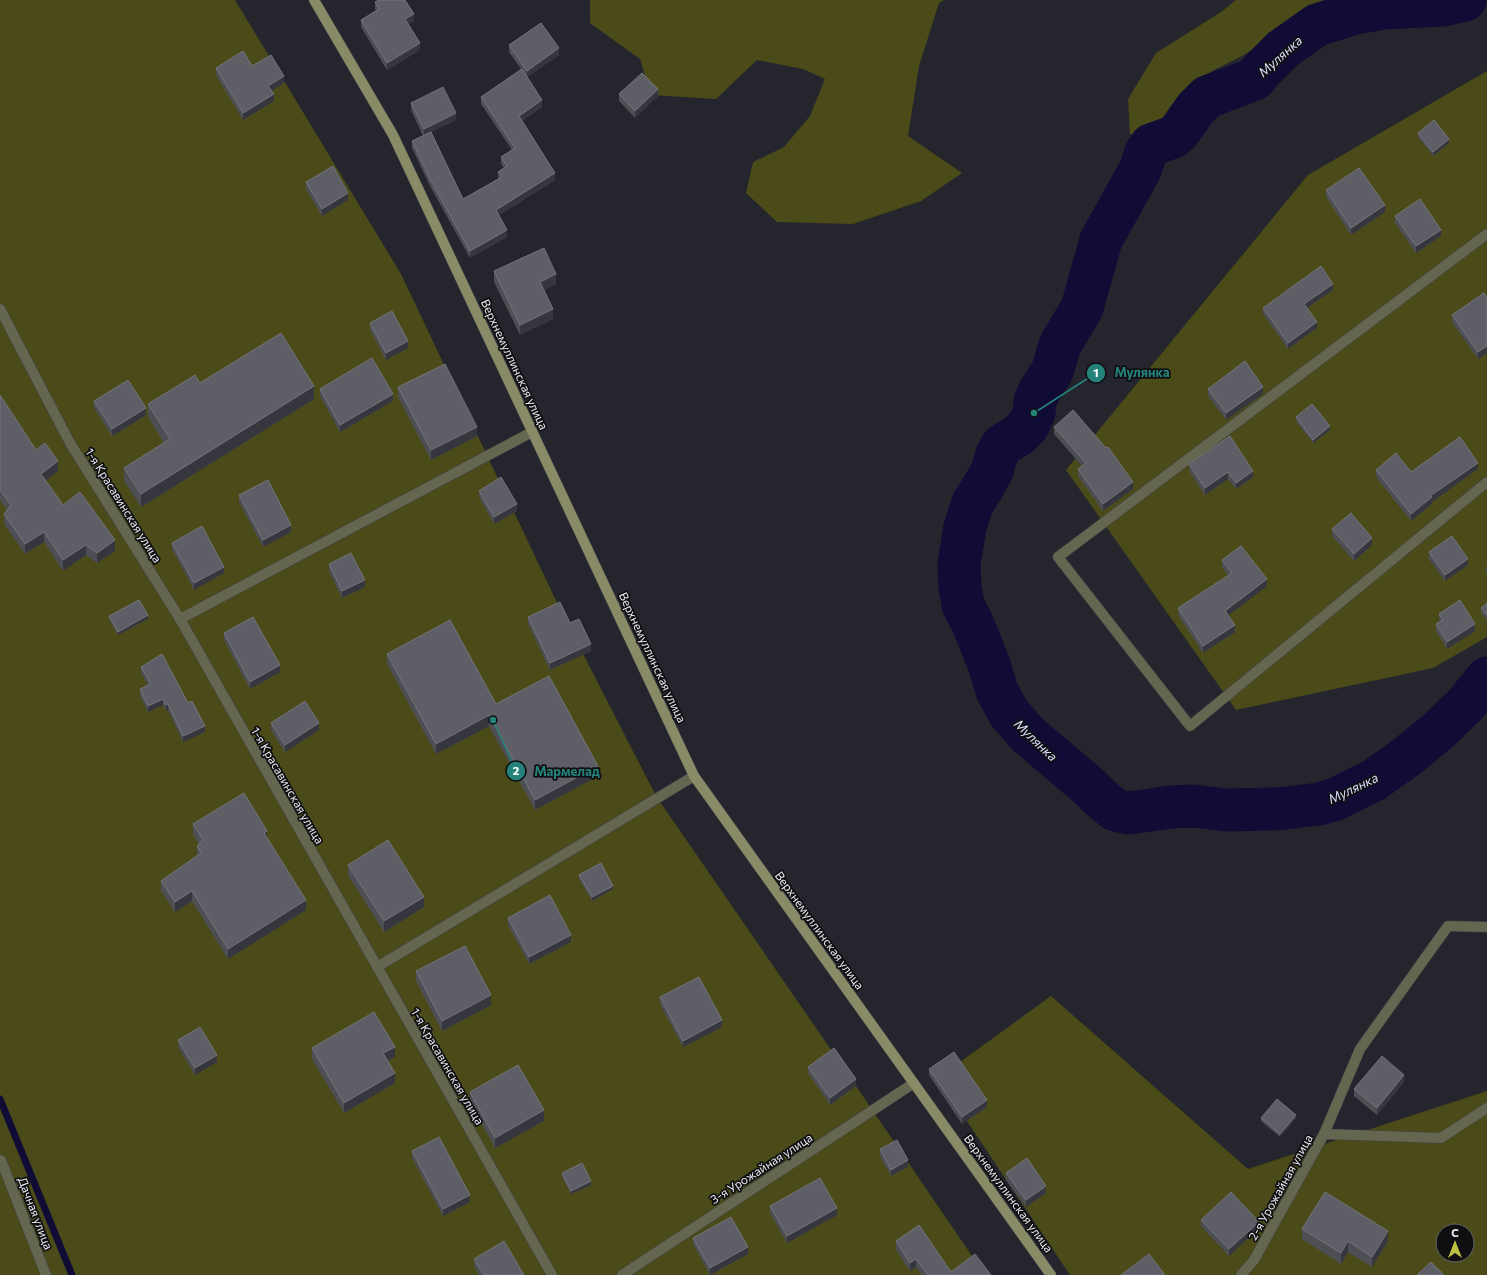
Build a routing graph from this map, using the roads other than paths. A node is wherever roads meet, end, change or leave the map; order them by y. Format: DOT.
graph roads {
  1 [pos="314,0"];
  2 [pos="1487,234"];
  3 [pos="0,309"];
  4 [pos="532,432"];
  5 [pos="1487,482"];
  6 [pos="180,619"];
  7 [pos="694,776"];
  8 [pos="1487,927"];
  9 [pos="377,967"];
  10 [pos="914,1083"];
  11 [pos="1487,1108"];
  12 [pos="1324,1134"];
  13 [pos="1,1160"];
  14 [pos="46,1275"];
  15 [pos="552,1275"];
  16 [pos="622,1275"];
  17 [pos="1051,1275"];
  18 [pos="1241,1275"];
  1 -- 4 [label="street, Верхнемуллинская улица"];
  2 -- 5 [label="street"];
  3 -- 6 [label="street, 1-я Красавинская улица"];
  4 -- 6 [label="street"];
  4 -- 7 [label="street, Верхнемуллинская улица"];
  6 -- 9 [label="street, 1-я Красавинская улица"];
  7 -- 9 [label="street"];
  7 -- 10 [label="street, Верхнемуллинская улица"];
  8 -- 12 [label="street"];
  9 -- 15 [label="street, 1-я Красавинская улица"];
  10 -- 16 [label="street, 3-я Урожайная улица"];
  10 -- 17 [label="street, Верхнемуллинская улица"];
  11 -- 12 [label="street, 2-я Урожайная улица"];
  12 -- 18 [label="street, 2-я Урожайная улица"];
  13 -- 14 [label="street, Дачная улица"];
}
